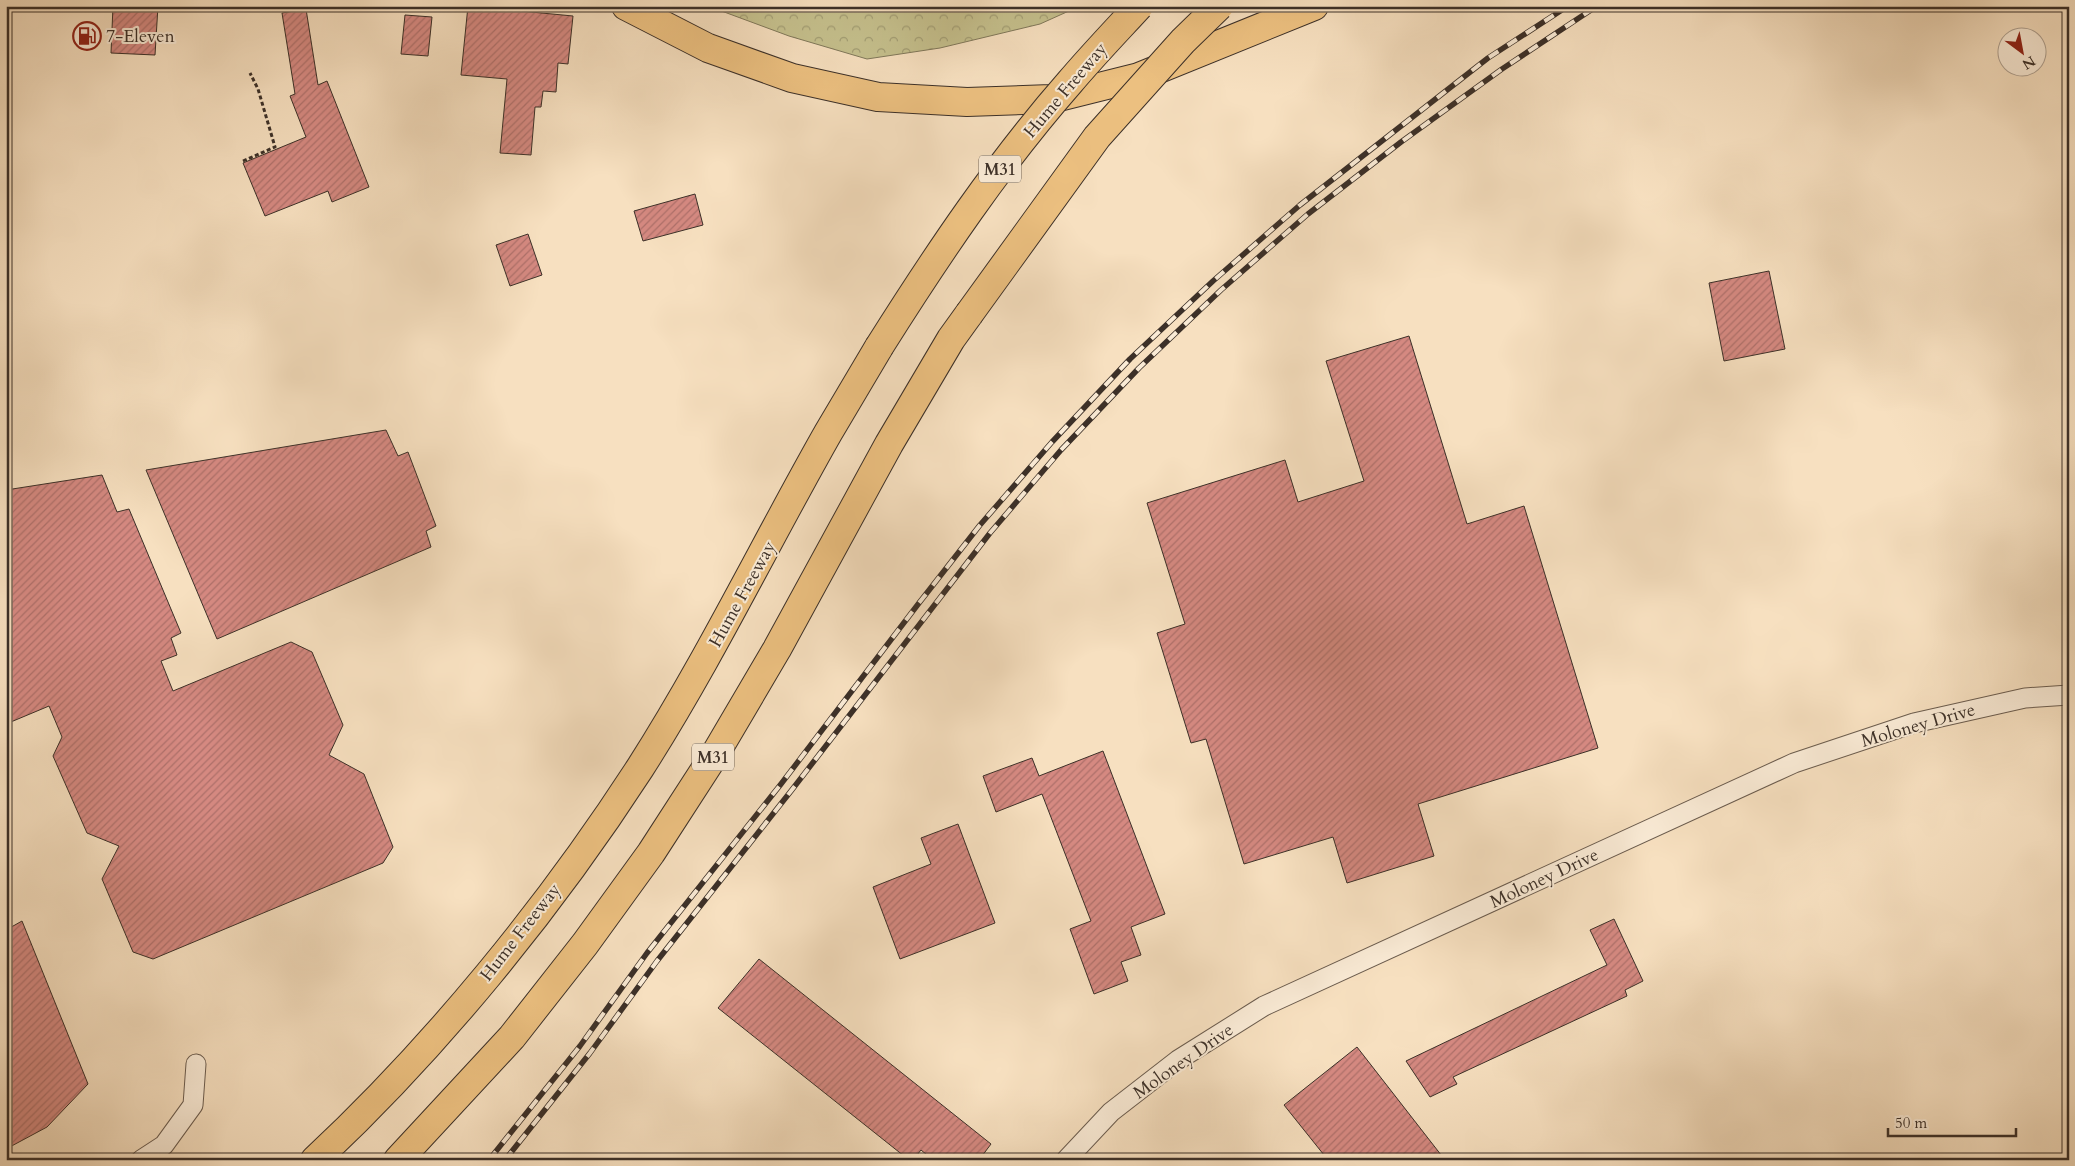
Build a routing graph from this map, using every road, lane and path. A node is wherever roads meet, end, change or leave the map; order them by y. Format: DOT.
graph roads {
  1 [pos="626,6"];
  2 [pos="1140,6"];
  3 [pos="1219,6"];
  4 [pos="1314,6"];
  5 [pos="250,73"];
  6 [pos="243,161"];
  7 [pos="2069,695"];
  8 [pos="196,1064"];
  9 [pos="141,1160"];
  10 [pos="315,1160"];
  11 [pos="398,1160"];
  12 [pos="1066,1160"];
  1 -- 4 [label="highway"];
  2 -- 10 [label="highway, Hume Freeway / M31, bridge"];
  3 -- 11 [label="highway, M31, bridge"];
  5 -- 6 [label="path"];
  7 -- 12 [label="street, Moloney Drive"];
  8 -- 9 [label="street"];
}
